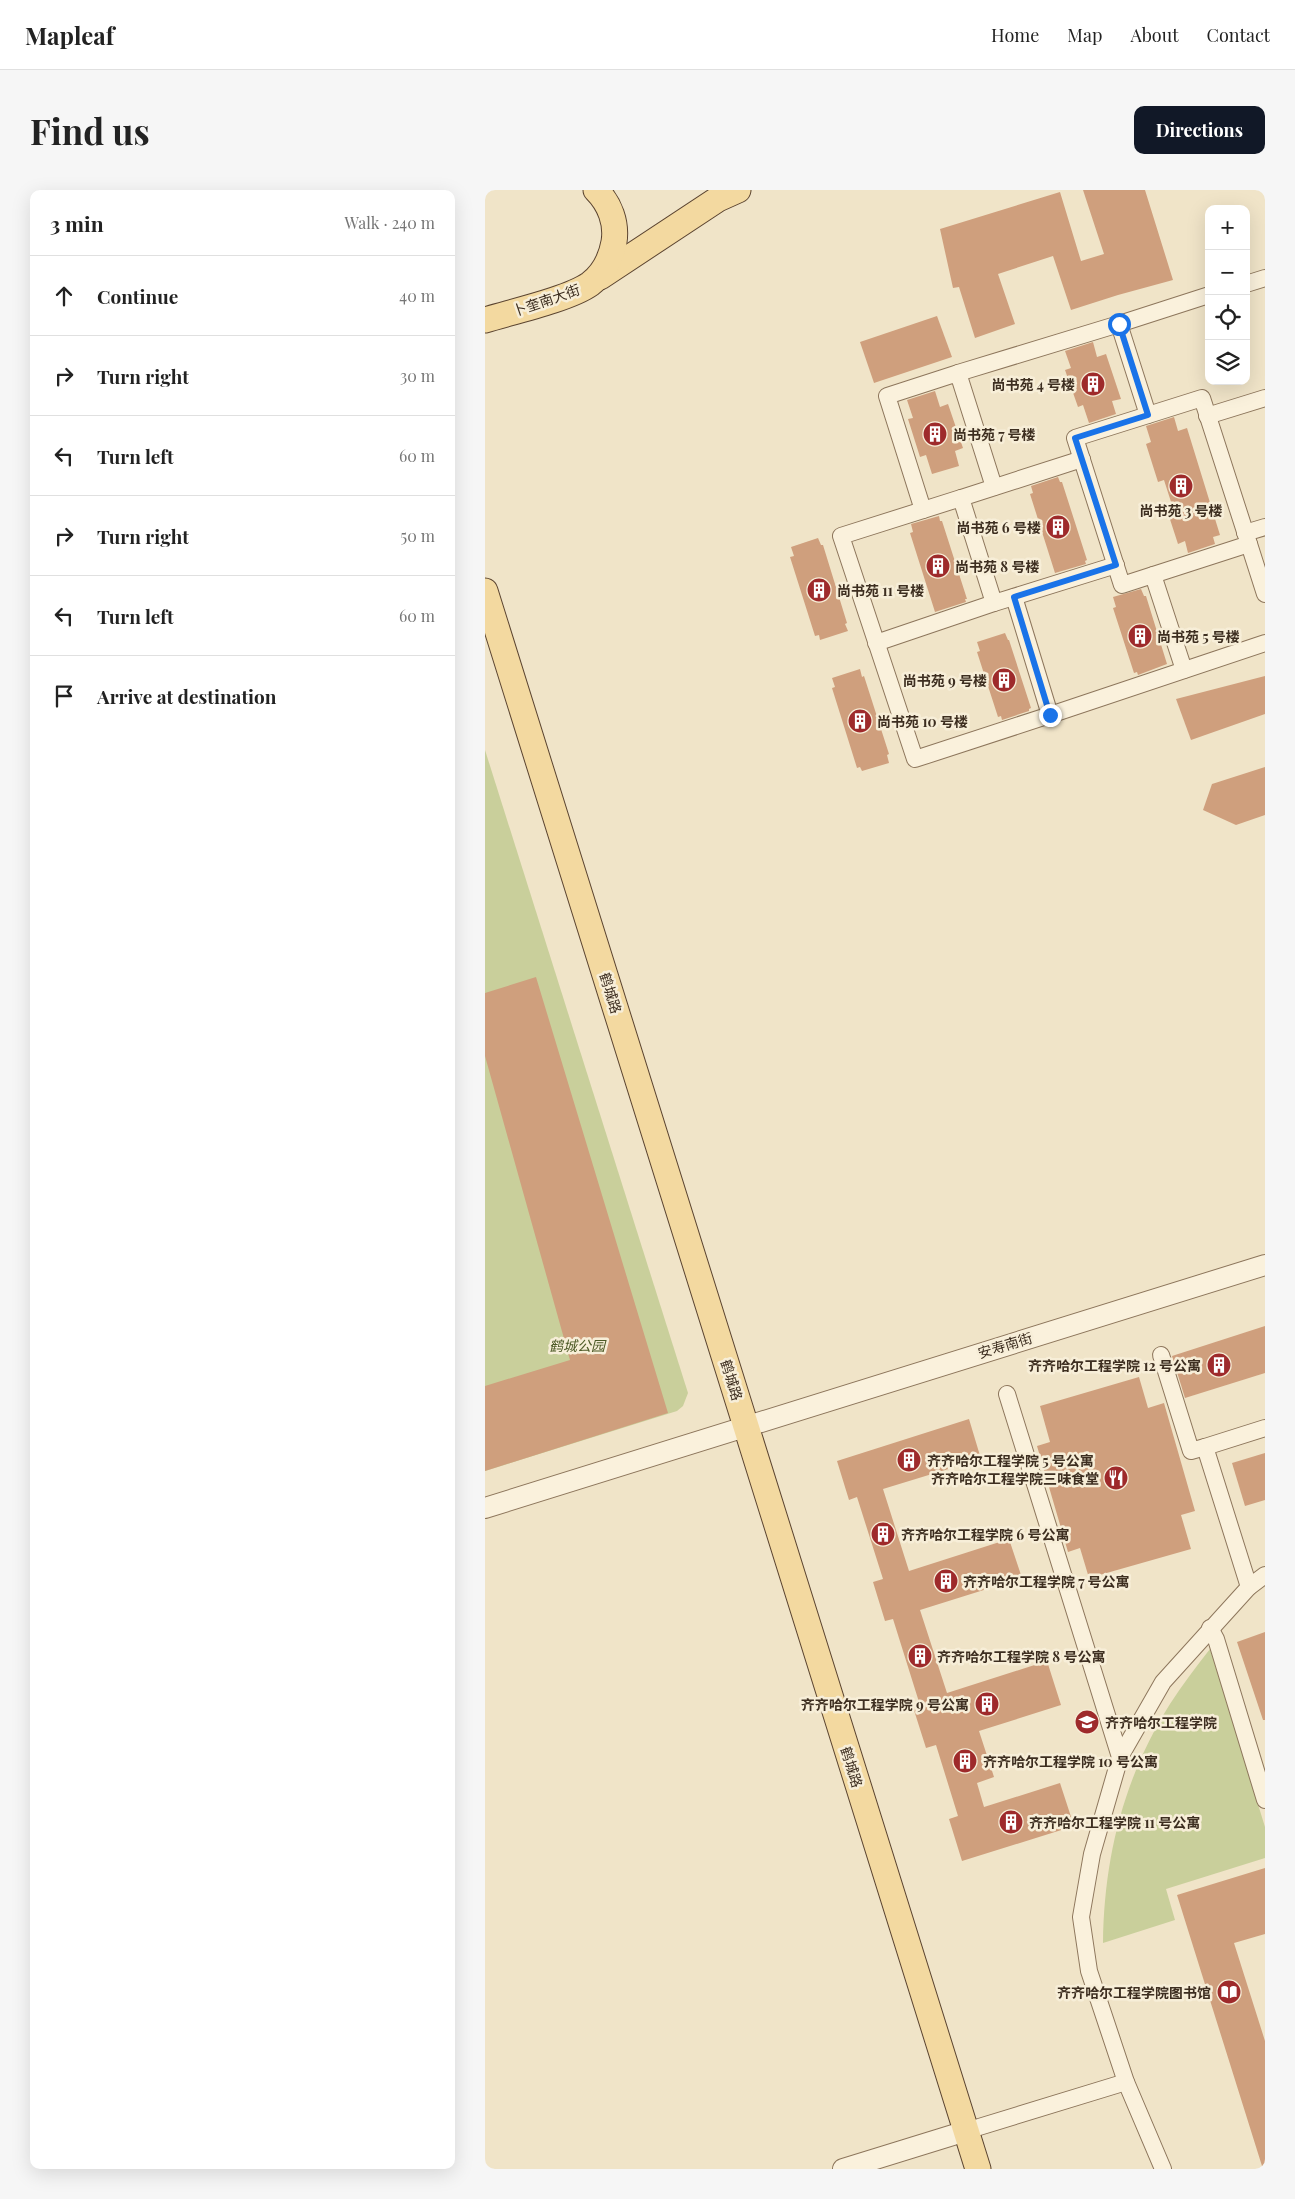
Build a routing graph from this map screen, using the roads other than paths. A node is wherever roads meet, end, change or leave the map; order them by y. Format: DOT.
graph roads {
  1 [pos="596,190"];
  2 [pos="738,190"];
  3 [pos="1265,278"];
  4 [pos="1250,283"];
  5 [pos="589,284"];
  6 [pos="1205,296"];
  7 [pos="485,320"];
  8 [pos="1119,324"];
  9 [pos="958,373"];
  10 [pos="1265,398"];
  11 [pos="1148,415"];
  12 [pos="1207,416"];
  13 [pos="1082,459"];
  14 [pos="994,487"];
  15 [pos="961,498"];
  16 [pos="923,510"];
  17 [pos="1265,527"];
  18 [pos="1247,539"];
  19 [pos="1116,565"];
  20 [pos="1153,575"];
  21 [pos="485,591"];
  22 [pos="1265,594"];
  23 [pos="1014,597"];
  24 [pos="994,603"];
  25 [pos="876,643"];
  26 [pos="1265,643"];
  27 [pos="1184,670"];
  28 [pos="1050,715"];
  29 [pos="1265,1265"];
  30 [pos="1161,1355"];
  31 [pos="1007,1394"];
  32 [pos="746,1426"];
  33 [pos="1265,1428"];
  34 [pos="1205,1447"];
  35 [pos="485,1508"];
  36 [pos="1265,1575"];
  37 [pos="1249,1587"];
  38 [pos="1210,1628"];
  39 [pos="1120,1757"];
  40 [pos="1265,1800"];
  41 [pos="1126,2082"];
  42 [pos="966,2130"];
  43 [pos="843,2169"];
  44 [pos="978,2169"];
  45 [pos="1163,2169"];
  1 -- 5 [label="main road, 卜奎南大街"];
  2 -- 5 [label="main road"];
  3 -- 4 [label="street"];
  5 -- 7 [label="main road, 卜奎南大街"];
  6 -- 8 [label="street"];
  8 -- 9 [label="street"];
  8 -- 11 [label="street"];
  9 -- 14 [label="street"];
  9 -- 16 [label="street"];
  10 -- 12 [label="street"];
  11 -- 12 [label="street"];
  11 -- 13 [label="street"];
  12 -- 18 [label="street"];
  13 -- 14 [label="street"];
  13 -- 19 [label="street"];
  14 -- 15 [label="street"];
  15 -- 16 [label="street"];
  15 -- 24 [label="street"];
  16 -- 25 [label="street"];
  17 -- 18 [label="street"];
  18 -- 20 [label="street"];
  18 -- 22 [label="street"];
  19 -- 20 [label="street"];
  19 -- 23 [label="street"];
  20 -- 27 [label="street"];
  21 -- 32 [label="main road, 鹤城路"];
  23 -- 24 [label="street"];
  23 -- 28 [label="street"];
  24 -- 25 [label="street"];
  25 -- 28 [label="street"];
  26 -- 27 [label="street"];
  27 -- 28 [label="street"];
  29 -- 32 [label="street, 安寿南街"];
  30 -- 34 [label="street"];
  31 -- 39 [label="street"];
  32 -- 35 [label="street, 安寿南街"];
  32 -- 42 [label="main road, 鹤城路"];
  33 -- 34 [label="street"];
  34 -- 37 [label="street"];
  36 -- 37 [label="street"];
  37 -- 38 [label="street"];
  38 -- 39 [label="street"];
  38 -- 40 [label="street"];
  39 -- 41 [label="street"];
  41 -- 42 [label="street"];
  41 -- 45 [label="street"];
  42 -- 43 [label="street"];
  42 -- 44 [label="main road, 鹤城路"];
}
